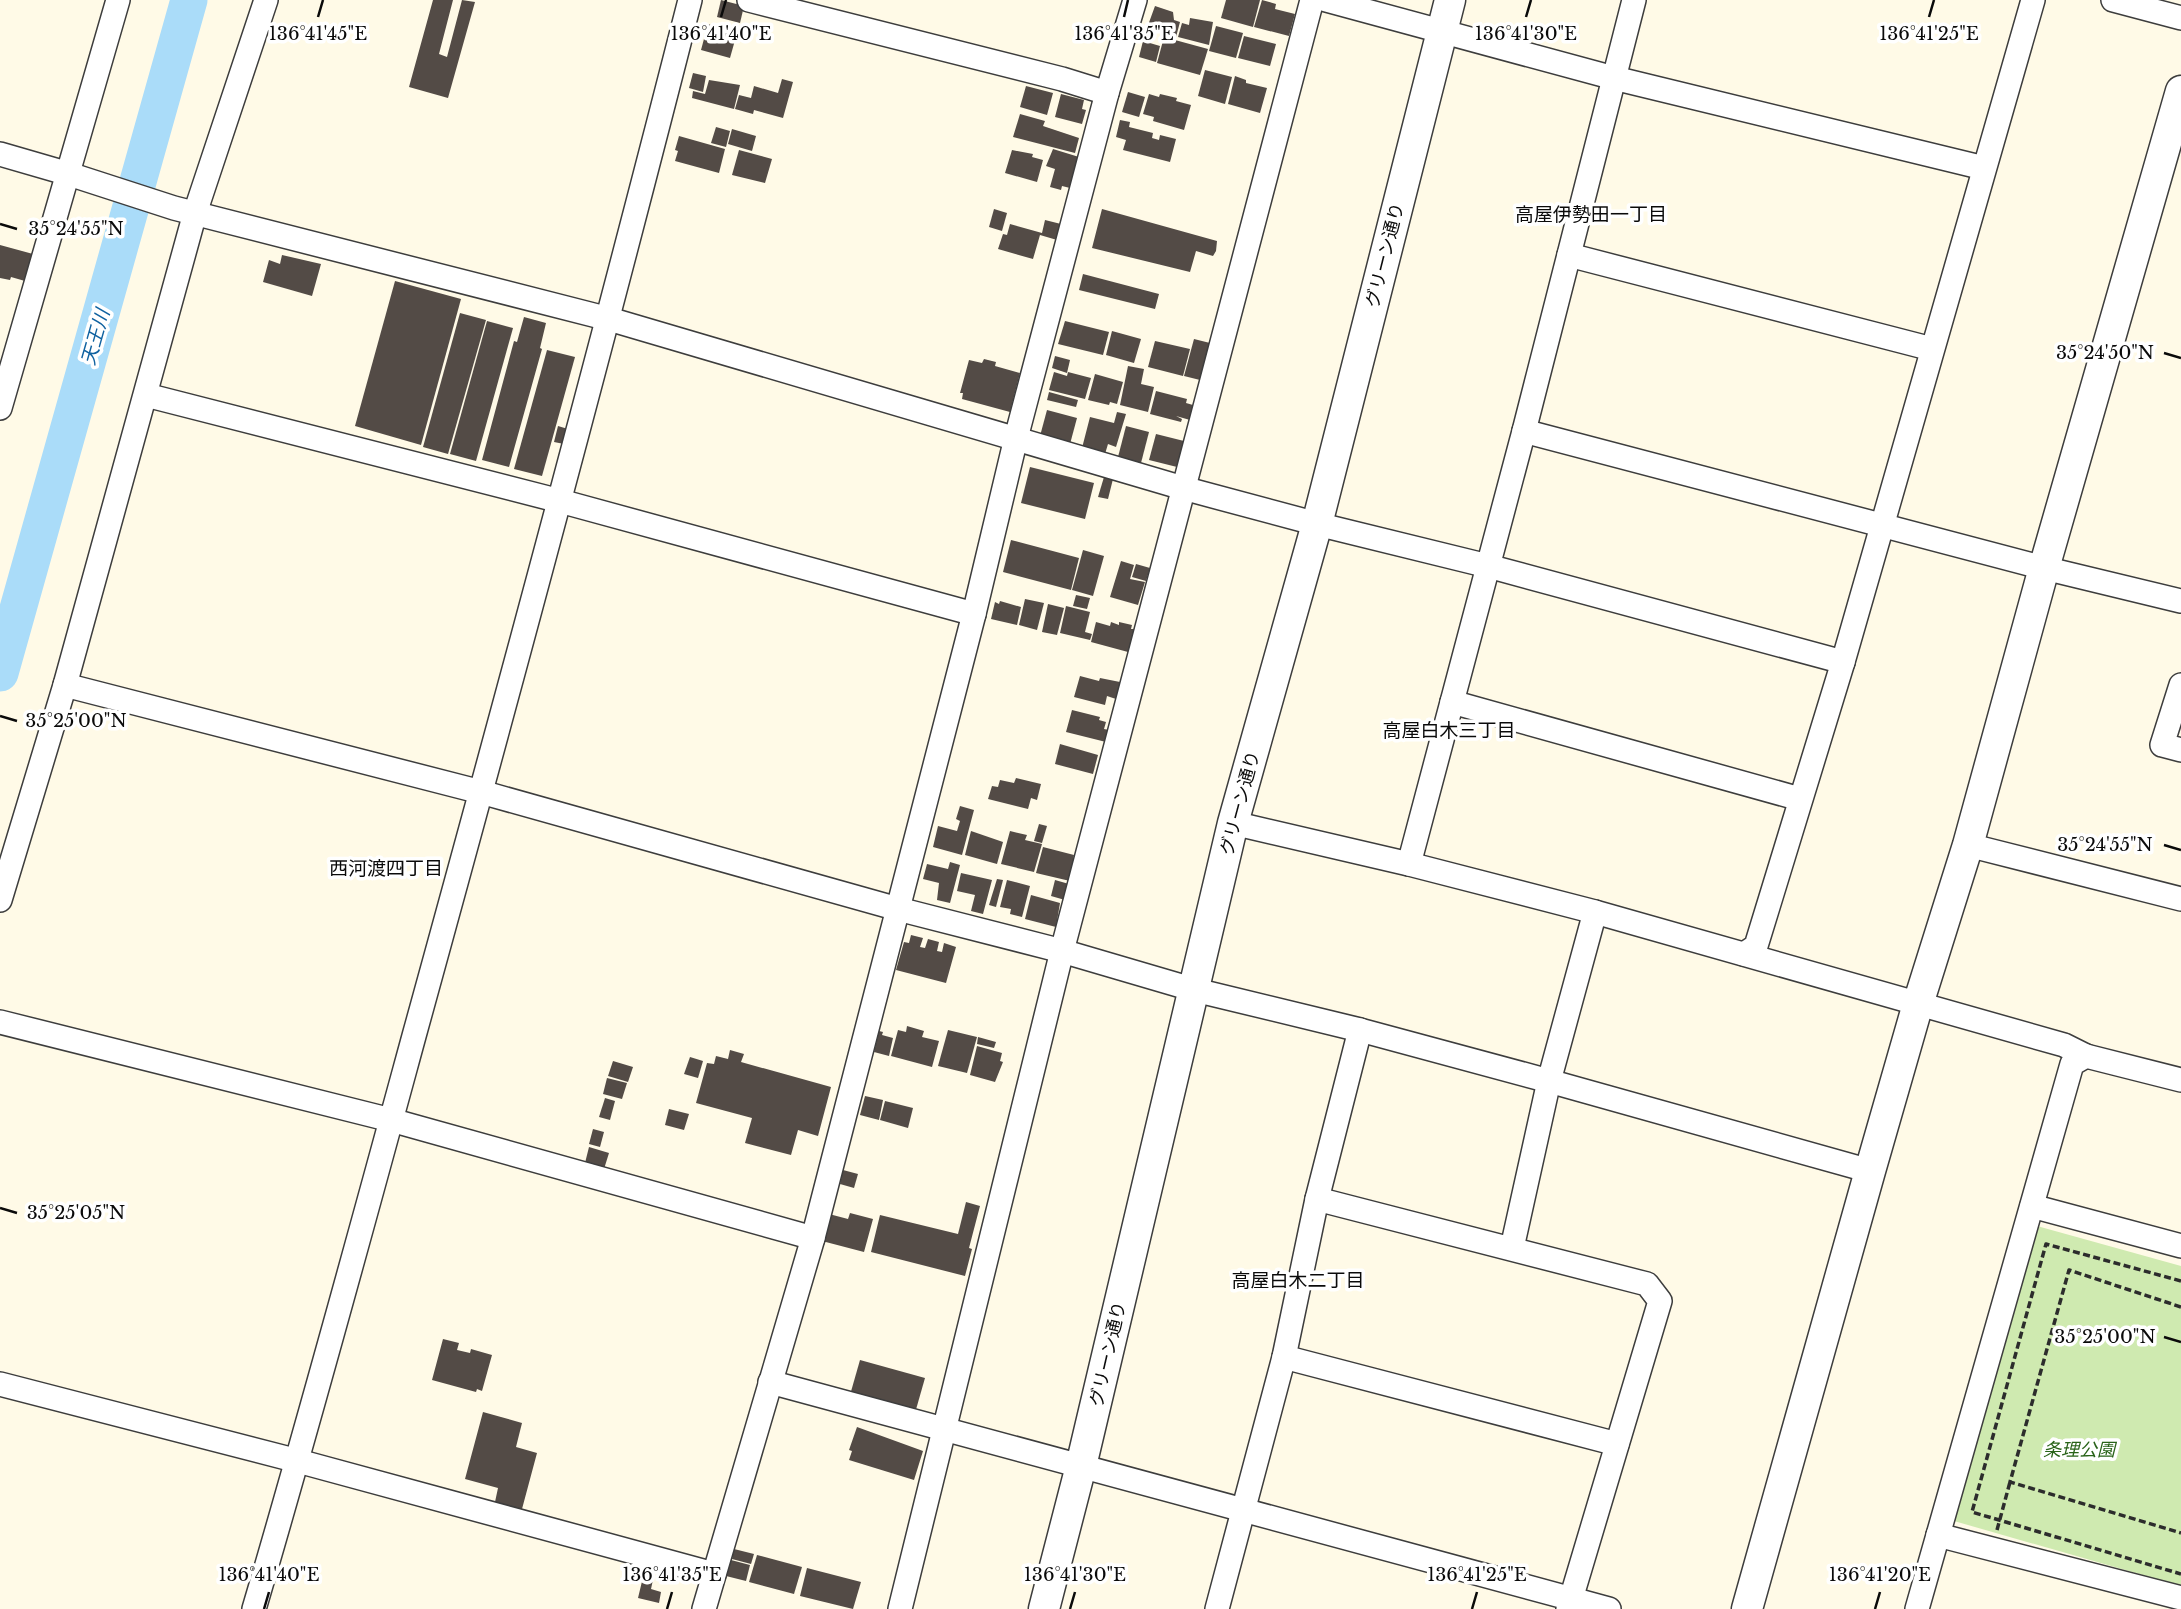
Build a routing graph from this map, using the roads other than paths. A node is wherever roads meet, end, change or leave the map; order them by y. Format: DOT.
graph roads {
  1 [pos="118,0"];
  2 [pos="266,0"];
  3 [pos="690,0"];
  4 [pos="748,0"];
  5 [pos="1135,0"];
  6 [pos="1312,0"];
  7 [pos="1326,0"];
  8 [pos="1450,0"];
  9 [pos="1634,0"];
  10 [pos="2033,0"];
  11 [pos="2113,0"];
  12 [pos="2181,18"];
  13 [pos="1440,32"];
  14 [pos="1614,78"];
  15 [pos="2181,91"];
  16 [pos="1107,93"];
  17 [pos="0,154"];
  18 [pos="1984,168"];
  19 [pos="77,177"];
  20 [pos="184,211"];
  21 [pos="1569,255"];
  22 [pos="609,319"];
  23 [pos="8,349"];
  24 [pos="1933,349"];
  25 [pos="146,395"];
  26 [pos="0,408"];
  27 [pos="1524,431"];
  28 [pos="1016,438"];
  29 [pos="1183,488"];
  30 [pos="560,500"];
  31 [pos="1317,524"];
  32 [pos="1881,524"];
  33 [pos="1488,566"];
  34 [pos="2044,568"];
  35 [pos="2181,601"];
  36 [pos="974,614"];
  37 [pos="1843,662"];
  38 [pos="65,685"];
  39 [pos="2181,685"];
  40 [pos="1452,702"];
  41 [pos="2181,750"];
  42 [pos="481,792"];
  43 [pos="1800,799"];
  44 [pos="1233,823"];
  45 [pos="1968,845"];
  46 [pos="1409,864"];
  47 [pos="2181,899"];
  48 [pos="0,900"];
  49 [pos="898,909"];
  50 [pos="1595,912"];
  51 [pos="1062,951"];
  52 [pos="1744,954"];
  53 [pos="1195,990"];
  54 [pos="1918,1004"];
  55 [pos="0,1022"];
  56 [pos="1360,1030"];
  57 [pos="2086,1056"];
  58 [pos="2181,1080"];
  59 [pos="1549,1081"];
  60 [pos="391,1120"];
  61 [pos="1870,1171"];
  62 [pos="1317,1199"];
  63 [pos="2032,1206"];
  64 [pos="813,1238"];
  65 [pos="2181,1246"];
  66 [pos="1512,1248"];
  67 [pos="1284,1357"];
  68 [pos="770,1382"];
  69 [pos="0,1384"];
  70 [pos="945,1429"];
  71 [pos="1617,1444"];
  72 [pos="298,1461"];
  73 [pos="1081,1466"];
  74 [pos="1245,1509"];
  75 [pos="1938,1535"];
  76 [pos="714,1574"];
  77 [pos="2181,1598"];
  78 [pos="1569,1604"];
  79 [pos="254,1609"];
  80 [pos="704,1609"];
  81 [pos="900,1609"];
  82 [pos="1044,1609"];
  83 [pos="1217,1609"];
  84 [pos="1609,1609"];
  85 [pos="1747,1609"];
  86 [pos="1917,1609"];
  1 -- 19 [label="street"];
  2 -- 20 [label="street"];
  3 -- 22 [label="street"];
  4 -- 16 [label="street"];
  5 -- 16 [label="street"];
  6 -- 29 [label="street"];
  7 -- 13 [label="street"];
  8 -- 13 [label="street, グリーン通り"];
  9 -- 14 [label="street"];
  10 -- 18 [label="street"];
  11 -- 12 [label="street"];
  13 -- 14 [label="street"];
  13 -- 31 [label="street, グリーン通り"];
  14 -- 18 [label="street"];
  14 -- 21 [label="street"];
  15 -- 34 [label="street"];
  16 -- 28 [label="street"];
  17 -- 19 [label="street"];
  18 -- 24 [label="street"];
  19 -- 20 [label="street"];
  19 -- 23 [label="street"];
  20 -- 22 [label="street"];
  20 -- 25 [label="street"];
  21 -- 24 [label="street"];
  21 -- 27 [label="street"];
  22 -- 28 [label="street"];
  22 -- 30 [label="street"];
  23 -- 26 [label="street"];
  24 -- 32 [label="street"];
  25 -- 30 [label="street"];
  25 -- 38 [label="street"];
  27 -- 32 [label="street"];
  27 -- 33 [label="street"];
  28 -- 29 [label="street"];
  28 -- 36 [label="street"];
  29 -- 31 [label="street"];
  29 -- 51 [label="street"];
  30 -- 36 [label="street"];
  30 -- 42 [label="street"];
  31 -- 33 [label="street"];
  31 -- 44 [label="street, グリーン通り"];
  32 -- 34 [label="street"];
  32 -- 37 [label="street"];
  33 -- 37 [label="street"];
  33 -- 40 [label="street"];
  34 -- 35 [label="street"];
  34 -- 45 [label="street"];
  36 -- 49 [label="street"];
  37 -- 43 [label="street"];
  38 -- 42 [label="street"];
  38 -- 48 [label="street"];
  39 -- 41 [label="street"];
  40 -- 43 [label="street"];
  40 -- 46 [label="street"];
  42 -- 49 [label="street"];
  42 -- 60 [label="street"];
  43 -- 52 [label="street"];
  44 -- 46 [label="street"];
  44 -- 53 [label="street, グリーン通り"];
  45 -- 47 [label="street"];
  45 -- 54 [label="street"];
  46 -- 50 [label="street"];
  49 -- 51 [label="street"];
  49 -- 64 [label="street"];
  50 -- 52 [label="street"];
  50 -- 59 [label="street"];
  51 -- 53 [label="street"];
  51 -- 70 [label="street"];
  52 -- 54 [label="street"];
  53 -- 56 [label="street"];
  53 -- 73 [label="street, グリーン通り"];
  54 -- 57 [label="street"];
  54 -- 61 [label="street"];
  55 -- 60 [label="street"];
  56 -- 59 [label="street"];
  56 -- 62 [label="street"];
  57 -- 58 [label="street"];
  57 -- 63 [label="street"];
  59 -- 61 [label="street"];
  59 -- 66 [label="street"];
  60 -- 64 [label="street"];
  60 -- 72 [label="street"];
  61 -- 85 [label="street"];
  62 -- 66 [label="street"];
  62 -- 67 [label="street"];
  63 -- 65 [label="street"];
  63 -- 75 [label="street"];
  64 -- 68 [label="street"];
  66 -- 71 [label="street"];
  67 -- 71 [label="street"];
  67 -- 74 [label="street"];
  68 -- 70 [label="street"];
  68 -- 76 [label="street"];
  69 -- 72 [label="street"];
  70 -- 73 [label="street"];
  70 -- 81 [label="street"];
  71 -- 78 [label="street"];
  72 -- 76 [label="street"];
  72 -- 79 [label="street"];
  73 -- 74 [label="street"];
  73 -- 82 [label="street, グリーン通り"];
  74 -- 78 [label="street"];
  74 -- 83 [label="street"];
  75 -- 77 [label="street"];
  75 -- 86 [label="street"];
  76 -- 80 [label="street"];
  78 -- 84 [label="street"];
}
